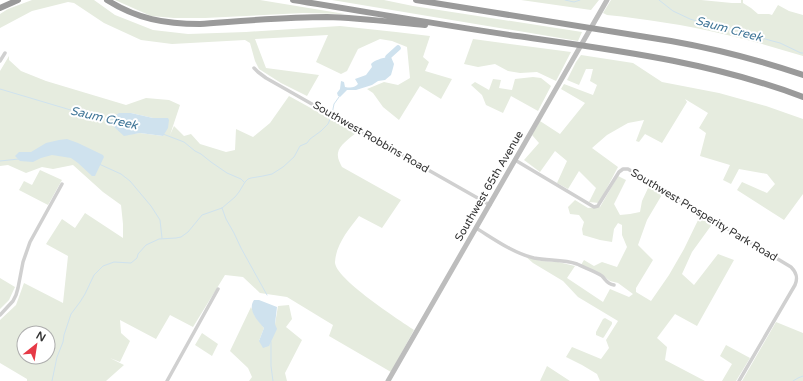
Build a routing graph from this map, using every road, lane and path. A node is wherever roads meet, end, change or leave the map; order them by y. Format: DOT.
graph roads {
  1 [pos="18,0"];
  2 [pos="107,0"];
  3 [pos="293,0"];
  4 [pos="416,0"];
  5 [pos="607,0"];
  6 [pos="0,8"];
  7 [pos="467,28"];
  8 [pos="5,53"];
  9 [pos="0,61"];
  10 [pos="254,68"];
  11 [pos="803,75"];
  12 [pos="803,97"];
  13 [pos="515,160"];
  14 [pos="62,184"];
  15 [pos="490,205"];
  16 [pos="476,228"];
  17 [pos="614,285"];
  18 [pos="218,289"];
  19 [pos="0,314"];
  20 [pos="167,381"];
  21 [pos="388,381"];
  22 [pos="739,381"];
  1 -- 6 [label="highway"];
  2 -- 7 [label="highway"];
  3 -- 7 [label="highway"];
  4 -- 11 [label="highway"];
  5 -- 13 [label="main road, Southwest 65th Avenue"];
  7 -- 12 [label="highway"];
  8 -- 9 [label="street"];
  10 -- 15 [label="street, Southwest Robbins Road"];
  13 -- 15 [label="main road, Southwest 65th Avenue"];
  13 -- 22 [label="street, Southwest Prosperity Park Road"];
  14 -- 19 [label="street"];
  15 -- 16 [label="main road, Southwest 65th Avenue"];
  16 -- 17 [label="street"];
  16 -- 21 [label="main road, Southwest 65th Avenue"];
  18 -- 20 [label="street"];
}
